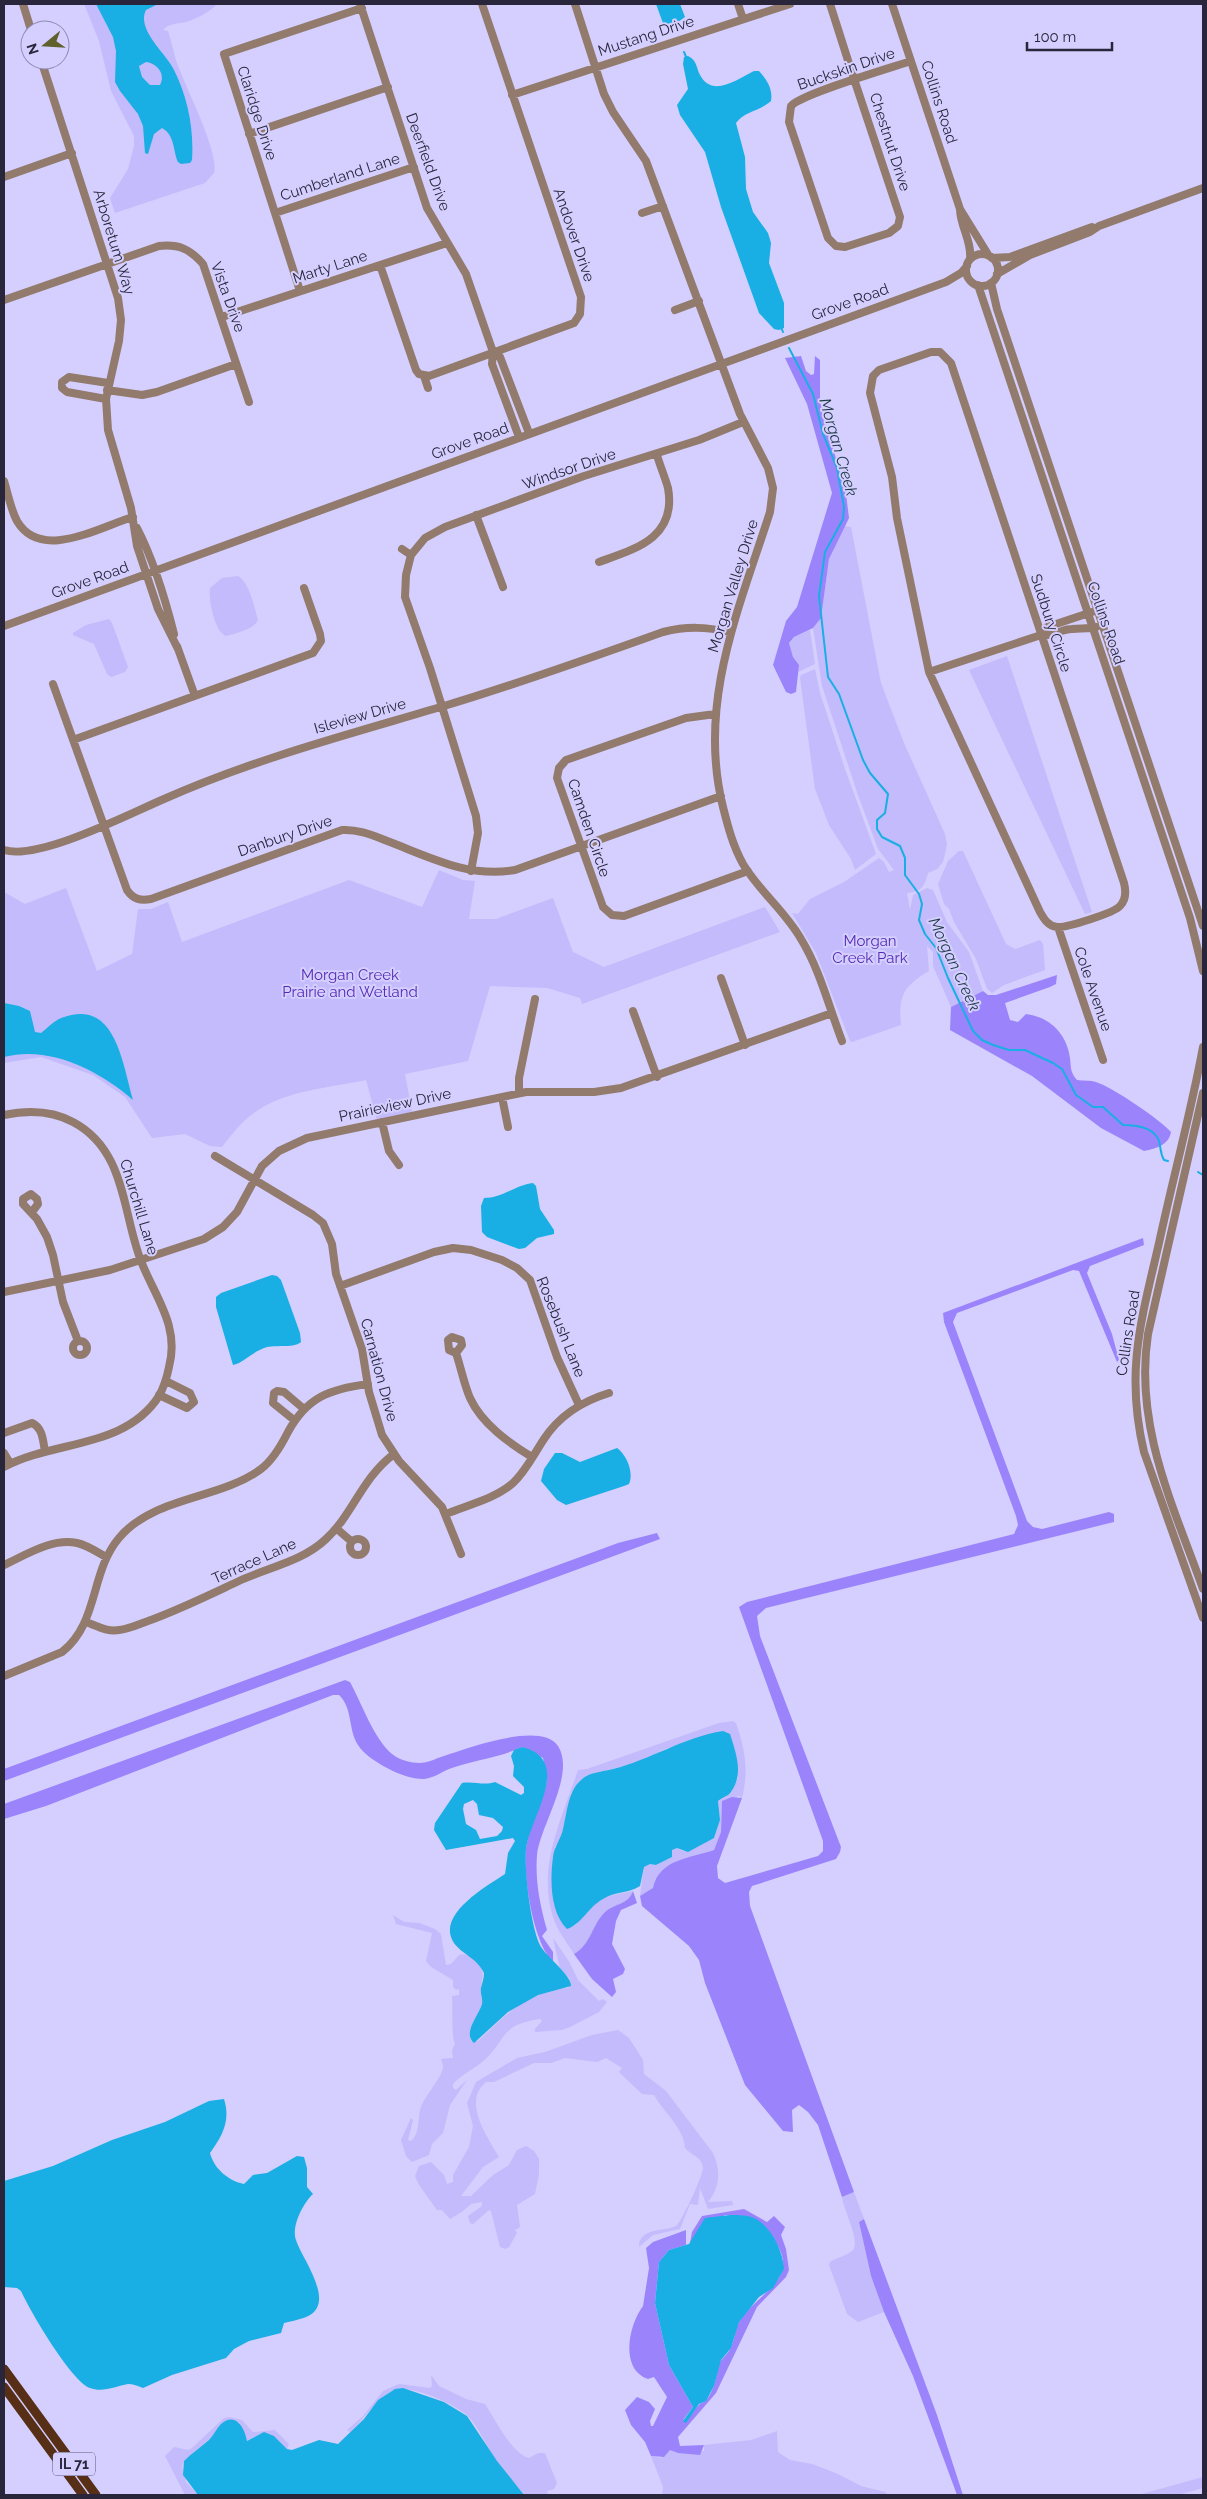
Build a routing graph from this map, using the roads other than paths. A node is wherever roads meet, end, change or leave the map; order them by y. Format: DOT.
graph roads {
  1 [pos="23,4"];
  2 [pos="482,4"];
  3 [pos="575,4"];
  4 [pos="738,4"];
  5 [pos="790,4"];
  6 [pos="830,4"];
  7 [pos="892,4"];
  8 [pos="361,6"];
  9 [pos="743,19"];
  10 [pos="28,20"];
  11 [pos="912,61"];
  12 [pos="595,67"];
  13 [pos="44,70"];
  14 [pos="854,80"];
  15 [pos="388,87"];
  16 [pos="512,94"];
  17 [pos="249,134"];
  18 [pos="72,154"];
  19 [pos="414,167"];
  20 [pos="4,177"];
  21 [pos="1203,188"];
  22 [pos="663,206"];
  23 [pos="960,208"];
  24 [pos="275,213"];
  25 [pos="642,213"];
  26 [pos="1099,226"];
  27 [pos="447,243"];
  28 [pos="836,246"];
  29 [pos="832,255"];
  30 [pos="991,257"];
  31 [pos="969,263"];
  32 [pos="108,264"];
  33 [pos="380,265"];
  34 [pos="997,274"];
  35 [pos="946,282"];
  36 [pos="975,283"];
  37 [pos="991,283"];
  38 [pos="300,291"];
  39 [pos="4,300"];
  40 [pos="699,302"];
  41 [pos="675,310"];
  42 [pos="222,317"];
  43 [pos="493,352"];
  44 [pos="722,363"];
  45 [pos="236,364"];
  46 [pos="424,376"];
  47 [pos="428,388"];
  48 [pos="107,391"];
  49 [pos="249,402"];
  50 [pos="743,422"];
  51 [pos="529,433"];
  52 [pos="519,437"];
  53 [pos="657,454"];
  54 [pos="4,481"];
  55 [pos="476,516"];
  56 [pos="134,520"];
  57 [pos="402,549"];
  58 [pos="411,555"];
  59 [pos="599,562"];
  60 [pos="155,571"];
  61 [pos="146,574"];
  62 [pos="503,587"];
  63 [pos="304,588"];
  64 [pos="1098,610"];
  65 [pos="1088,614"];
  66 [pos="1103,624"];
  67 [pos="4,626"];
  68 [pos="1093,628"];
  69 [pos="730,632"];
  70 [pos="1040,635"];
  71 [pos="178,649"];
  72 [pos="929,672"];
  73 [pos="53,684"];
  74 [pos="195,696"];
  75 [pos="442,707"];
  76 [pos="715,714"];
  77 [pos="73,740"];
  78 [pos="721,796"];
  79 [pos="103,826"];
  80 [pos="580,847"];
  81 [pos="4,850"];
  82 [pos="470,871"];
  83 [pos="748,871"];
  84 [pos="1203,926"];
  85 [pos="1058,927"];
  86 [pos="1203,971"];
  87 [pos="721,978"];
  88 [pos="535,999"];
  89 [pos="633,1011"];
  90 [pos="832,1013"];
  91 [pos="842,1041"];
  92 [pos="745,1045"];
  93 [pos="1203,1047"];
  94 [pos="1103,1060"];
  95 [pos="657,1077"];
  96 [pos="519,1093"];
  97 [pos="1203,1093"];
  98 [pos="502,1097"];
  99 [pos="4,1115"];
  100 [pos="382,1122"];
  101 [pos="508,1127"];
  102 [pos="215,1156"];
  103 [pos="399,1165"];
  104 [pos="253,1180"];
  105 [pos="32,1212"];
  106 [pos="140,1260"];
  107 [pos="58,1281"];
  108 [pos="340,1286"];
  109 [pos="4,1292"];
  110 [pos="78,1341"];
  111 [pos="456,1353"];
  112 [pos="166,1382"];
  113 [pos="368,1384"];
  114 [pos="609,1393"];
  115 [pos="159,1396"];
  116 [pos="579,1405"];
  117 [pos="304,1409"];
  118 [pos="294,1420"];
  119 [pos="4,1433"];
  120 [pos="45,1452"];
  121 [pos="4,1453"];
  122 [pos="394,1454"];
  123 [pos="532,1457"];
  124 [pos="7,1465"];
  125 [pos="446,1514"];
  126 [pos="337,1529"];
  127 [pos="351,1541"];
  128 [pos="461,1554"];
  129 [pos="106,1556"];
  130 [pos="4,1565"];
  131 [pos="1203,1589"];
  132 [pos="1203,1618"];
  133 [pos="86,1622"];
  134 [pos="4,1676"];
  135 [pos="4,2369"];
  136 [pos="4,2387"];
  137 [pos="84,2495"];
  138 [pos="96,2495"];
  1 -- 10 [label="street"];
  2 -- 16 [label="street, Andover Drive"];
  3 -- 12 [label="street, Morgan Valley Drive"];
  4 -- 9 [label="street"];
  5 -- 9 [label="street, Mustang Drive"];
  6 -- 14 [label="street, Chestnut Drive"];
  7 -- 11 [label="street, Collins Road"];
  8 -- 15 [label="street, Deerfield Drive"];
  8 -- 17 [label="street, Claridge Drive"];
  9 -- 12 [label="street, Mustang Drive"];
  11 -- 14 [label="street, Buckskin Drive"];
  11 -- 23 [label="street, Collins Road"];
  12 -- 16 [label="street, Mustang Drive"];
  12 -- 22 [label="street, Morgan Valley Drive"];
  13 -- 18 [label="street, Arboretum Way"];
  14 -- 28 [label="street, Buckskin Drive"];
  14 -- 28 [label="street, Chestnut Drive"];
  15 -- 17 [label="street"];
  15 -- 19 [label="street, Deerfield Drive"];
  16 -- 43 [label="street, Andover Drive"];
  17 -- 24 [label="street, Claridge Drive"];
  18 -- 20 [label="street"];
  18 -- 32 [label="street, Arboretum Way"];
  19 -- 24 [label="street, Cumberland Lane"];
  19 -- 27 [label="street, Deerfield Drive"];
  21 -- 26 [label="street"];
  22 -- 25 [label="street"];
  22 -- 40 [label="street, Morgan Valley Drive"];
  23 -- 30 [label="street, Collins Road"];
  23 -- 31 [label="street, Collins Road"];
  24 -- 38 [label="street, Claridge Drive"];
  26 -- 30 [label="street"];
  26 -- 34 [label="street"];
  27 -- 33 [label="street, Marty Lane"];
  27 -- 43 [label="street, Deerfield Drive"];
  28 -- 29 [label="street"];
  30 -- 31 [label="street"];
  30 -- 34 [label="street"];
  31 -- 35 [label="street, Grove Road"];
  31 -- 36 [label="street"];
  32 -- 39 [label="street, Vista Drive"];
  32 -- 42 [label="street, Vista Drive"];
  32 -- 48 [label="street, Arboretum Way"];
  33 -- 38 [label="street, Marty Lane"];
  33 -- 46 [label="street"];
  34 -- 37 [label="street"];
  35 -- 36 [label="street, Grove Road"];
  35 -- 44 [label="street, Grove Road"];
  36 -- 37 [label="street"];
  36 -- 65 [label="street, Collins Road"];
  37 -- 64 [label="street, Collins Road"];
  38 -- 42 [label="street, Marty Lane"];
  40 -- 41 [label="street"];
  40 -- 44 [label="street, Morgan Valley Drive"];
  42 -- 45 [label="street, Vista Drive"];
  43 -- 46 [label="street, Andover Drive"];
  43 -- 51 [label="street"];
  43 -- 52 [label="street"];
  44 -- 50 [label="street, Morgan Valley Drive"];
  44 -- 51 [label="street, Grove Road"];
  45 -- 48 [label="street"];
  45 -- 49 [label="street, Vista Drive"];
  46 -- 47 [label="street"];
  48 -- 48 [label="street"];
  48 -- 56 [label="street, Arboretum Way"];
  50 -- 53 [label="street, Windsor Drive"];
  50 -- 69 [label="street, Morgan Valley Drive"];
  51 -- 52 [label="street, Grove Road"];
  52 -- 60 [label="street, Grove Road"];
  53 -- 55 [label="street, Windsor Drive"];
  53 -- 59 [label="street"];
  54 -- 56 [label="street"];
  55 -- 58 [label="street, Windsor Drive"];
  55 -- 62 [label="street"];
  56 -- 60 [label="street, Arboretum Way"];
  56 -- 61 [label="street, Arboretum Way"];
  57 -- 58 [label="street"];
  58 -- 75 [label="street, Windsor Drive"];
  60 -- 61 [label="street, Grove Road"];
  60 -- 71 [label="street, Arboretum Way"];
  61 -- 67 [label="street, Grove Road"];
  61 -- 71 [label="street, Arboretum Way"];
  63 -- 74 [label="street"];
  64 -- 65 [label="street"];
  64 -- 66 [label="street, Collins Road"];
  65 -- 68 [label="street, Collins Road"];
  65 -- 70 [label="street"];
  66 -- 68 [label="street"];
  66 -- 84 [label="street, Collins Road"];
  68 -- 70 [label="street"];
  68 -- 86 [label="street, Collins Road"];
  69 -- 75 [label="street, Isleview Drive"];
  69 -- 76 [label="street, Morgan Valley Drive"];
  70 -- 72 [label="street"];
  70 -- 72 [label="street, Sudbury Circle"];
  70 -- 85 [label="street, Sudbury Circle"];
  71 -- 74 [label="street, Arboretum Way"];
  72 -- 85 [label="street, Sudbury Circle"];
  73 -- 77 [label="street, Danbury Drive"];
  74 -- 77 [label="street"];
  75 -- 79 [label="street, Isleview Drive"];
  75 -- 82 [label="street, Windsor Drive"];
  76 -- 78 [label="street, Morgan Valley Drive"];
  76 -- 80 [label="street, Camden Circle"];
  77 -- 79 [label="street, Danbury Drive"];
  78 -- 80 [label="street, Danbury Drive"];
  78 -- 83 [label="street, Morgan Valley Drive"];
  79 -- 81 [label="street, Isleview Drive"];
  79 -- 82 [label="street, Danbury Drive"];
  80 -- 82 [label="street, Danbury Drive"];
  80 -- 83 [label="street, Camden Circle"];
  83 -- 90 [label="street, Morgan Valley Drive"];
  85 -- 94 [label="street, Cole Avenue"];
  87 -- 92 [label="street"];
  88 -- 96 [label="street"];
  89 -- 95 [label="street"];
  90 -- 91 [label="street, Morgan Valley Drive"];
  90 -- 92 [label="street, Prairieview Drive"];
  92 -- 95 [label="street, Prairieview Drive"];
  93 -- 132 [label="street, Collins Road"];
  95 -- 96 [label="street, Prairieview Drive"];
  96 -- 98 [label="street, Prairieview Drive"];
  97 -- 131 [label="street, Collins Road"];
  98 -- 100 [label="street, Prairieview Drive"];
  98 -- 101 [label="street"];
  99 -- 106 [label="street, Churchill Lane"];
  100 -- 103 [label="street"];
  100 -- 104 [label="street, Prairieview Drive"];
  102 -- 104 [label="street, Carnation Drive"];
  104 -- 106 [label="street, Prairieview Drive"];
  104 -- 108 [label="street, Carnation Drive"];
  105 -- 107 [label="street"];
  106 -- 107 [label="street, Prairieview Drive"];
  106 -- 112 [label="street, Churchill Lane"];
  107 -- 109 [label="street, Prairieview Drive"];
  107 -- 110 [label="street"];
  108 -- 113 [label="street, Carnation Drive"];
  108 -- 116 [label="street, Rosebush Lane"];
  111 -- 123 [label="street"];
  112 -- 115 [label="street, Churchill Lane"];
  112 -- 115 [label="street"];
  113 -- 117 [label="street"];
  113 -- 122 [label="street, Carnation Drive"];
  114 -- 116 [label="street"];
  115 -- 120 [label="street, Churchill Lane"];
  116 -- 123 [label="street"];
  117 -- 118 [label="street"];
  117 -- 118 [label="street"];
  118 -- 129 [label="street"];
  119 -- 120 [label="street"];
  120 -- 124 [label="street, Churchill Lane"];
  121 -- 124 [label="street, Churchill Lane"];
  122 -- 125 [label="street, Carnation Drive"];
  122 -- 126 [label="street, Terrace Lane"];
  123 -- 125 [label="street"];
  125 -- 128 [label="street, Carnation Drive"];
  126 -- 127 [label="street"];
  126 -- 133 [label="street, Terrace Lane"];
  129 -- 130 [label="street"];
  129 -- 133 [label="street"];
  133 -- 134 [label="street"];
  135 -- 138 [label="main road, IL 71"];
  136 -- 137 [label="main road, IL 71"];
}
